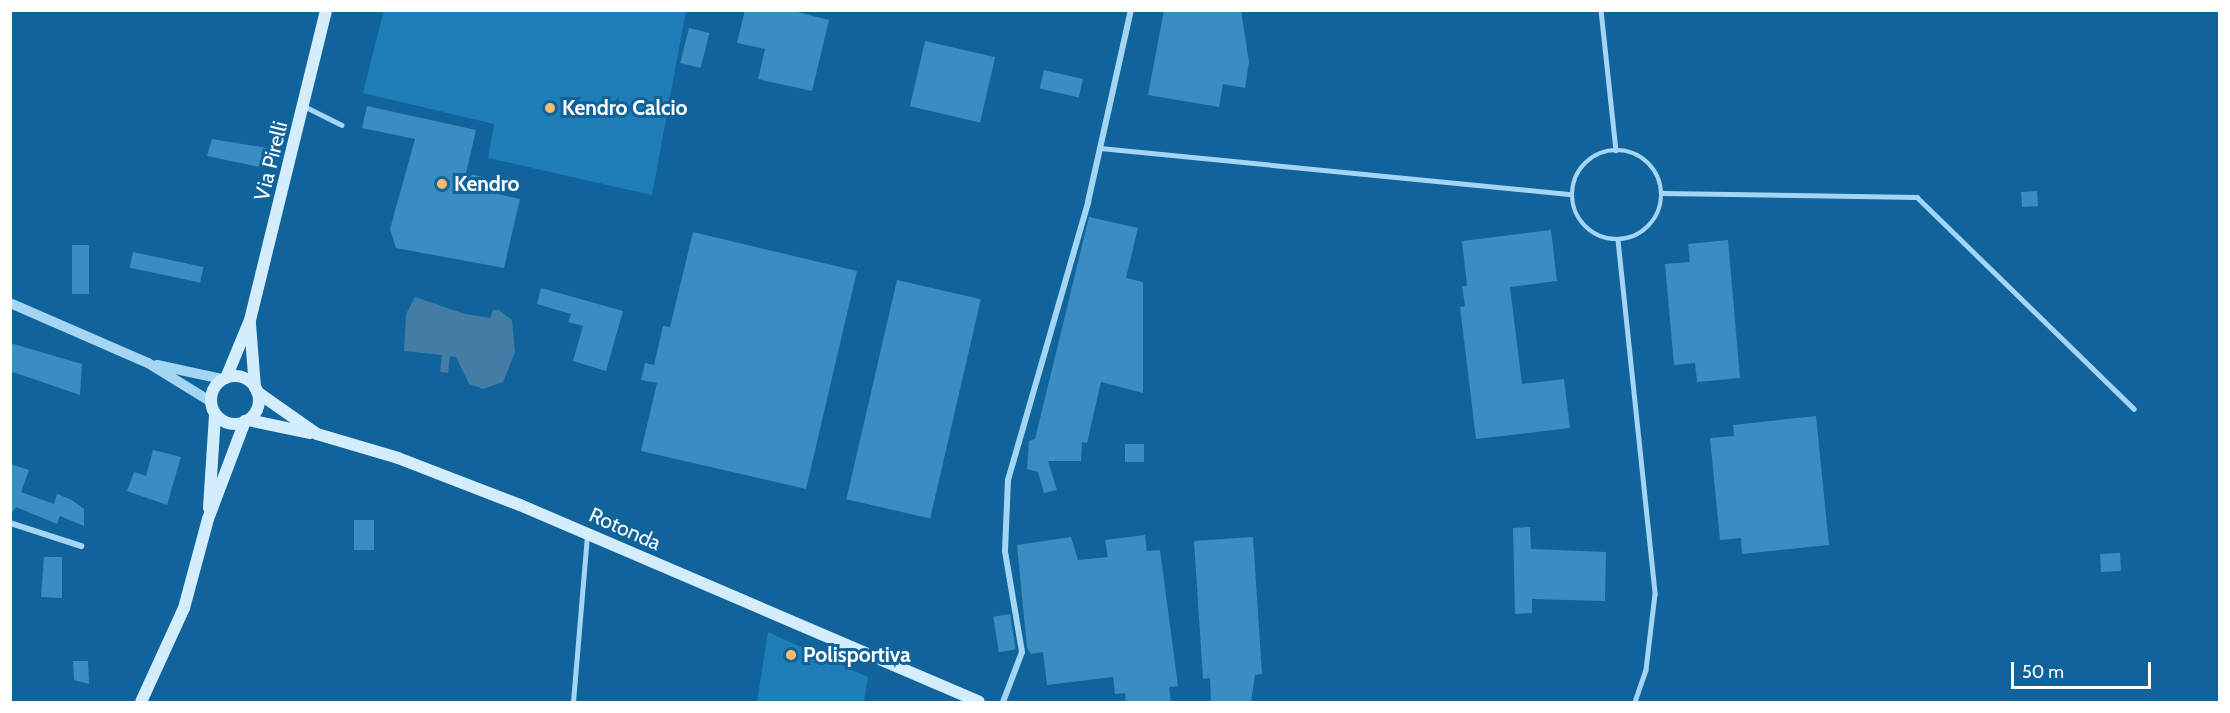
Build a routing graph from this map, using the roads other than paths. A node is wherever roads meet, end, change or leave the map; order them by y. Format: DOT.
graph roads {
  1 [pos="326,10"];
  2 [pos="1131,10"];
  3 [pos="1601,10"];
  4 [pos="304,106"];
  5 [pos="342,126"];
  6 [pos="1100,148"];
  7 [pos="1616,150"];
  8 [pos="1663,193"];
  9 [pos="1571,195"];
  10 [pos="1618,240"];
  11 [pos="10,303"];
  12 [pos="250,320"];
  13 [pos="148,363"];
  14 [pos="224,379"];
  15 [pos="256,390"];
  16 [pos="213,408"];
  17 [pos="2134,409"];
  18 [pos="246,421"];
  19 [pos="317,434"];
  20 [pos="208,519"];
  21 [pos="10,523"];
  22 [pos="587,534"];
  23 [pos="81,546"];
  24 [pos="141,702"];
  25 [pos="573,702"];
  26 [pos="979,702"];
  27 [pos="1004,702"];
  28 [pos="1635,702"];
  1 -- 4 [label="main road, Via Pirelli"];
  2 -- 6 [label="street"];
  3 -- 7 [label="lane"];
  4 -- 5 [label="lane"];
  4 -- 12 [label="main road, Via Pirelli"];
  6 -- 9 [label="lane"];
  6 -- 27 [label="street"];
  7 -- 8 [label="lane"];
  7 -- 9 [label="lane"];
  8 -- 10 [label="lane"];
  8 -- 17 [label="lane"];
  9 -- 10 [label="lane"];
  10 -- 28 [label="lane"];
  11 -- 13 [label="street"];
  12 -- 14 [label="main road, Via Pirelli"];
  12 -- 15 [label="main road, Via Pirelli"];
  13 -- 14 [label="street"];
  13 -- 16 [label="street"];
  14 -- 15 [label="main road"];
  14 -- 16 [label="main road"];
  15 -- 18 [label="main road"];
  15 -- 19 [label="main road, Rotonda"];
  16 -- 18 [label="main road"];
  16 -- 20 [label="main road"];
  18 -- 19 [label="main road"];
  18 -- 20 [label="main road"];
  19 -- 22 [label="main road, Rotonda"];
  20 -- 24 [label="main road"];
  21 -- 23 [label="street"];
  22 -- 25 [label="lane"];
  22 -- 26 [label="main road, Rotonda"];
}
